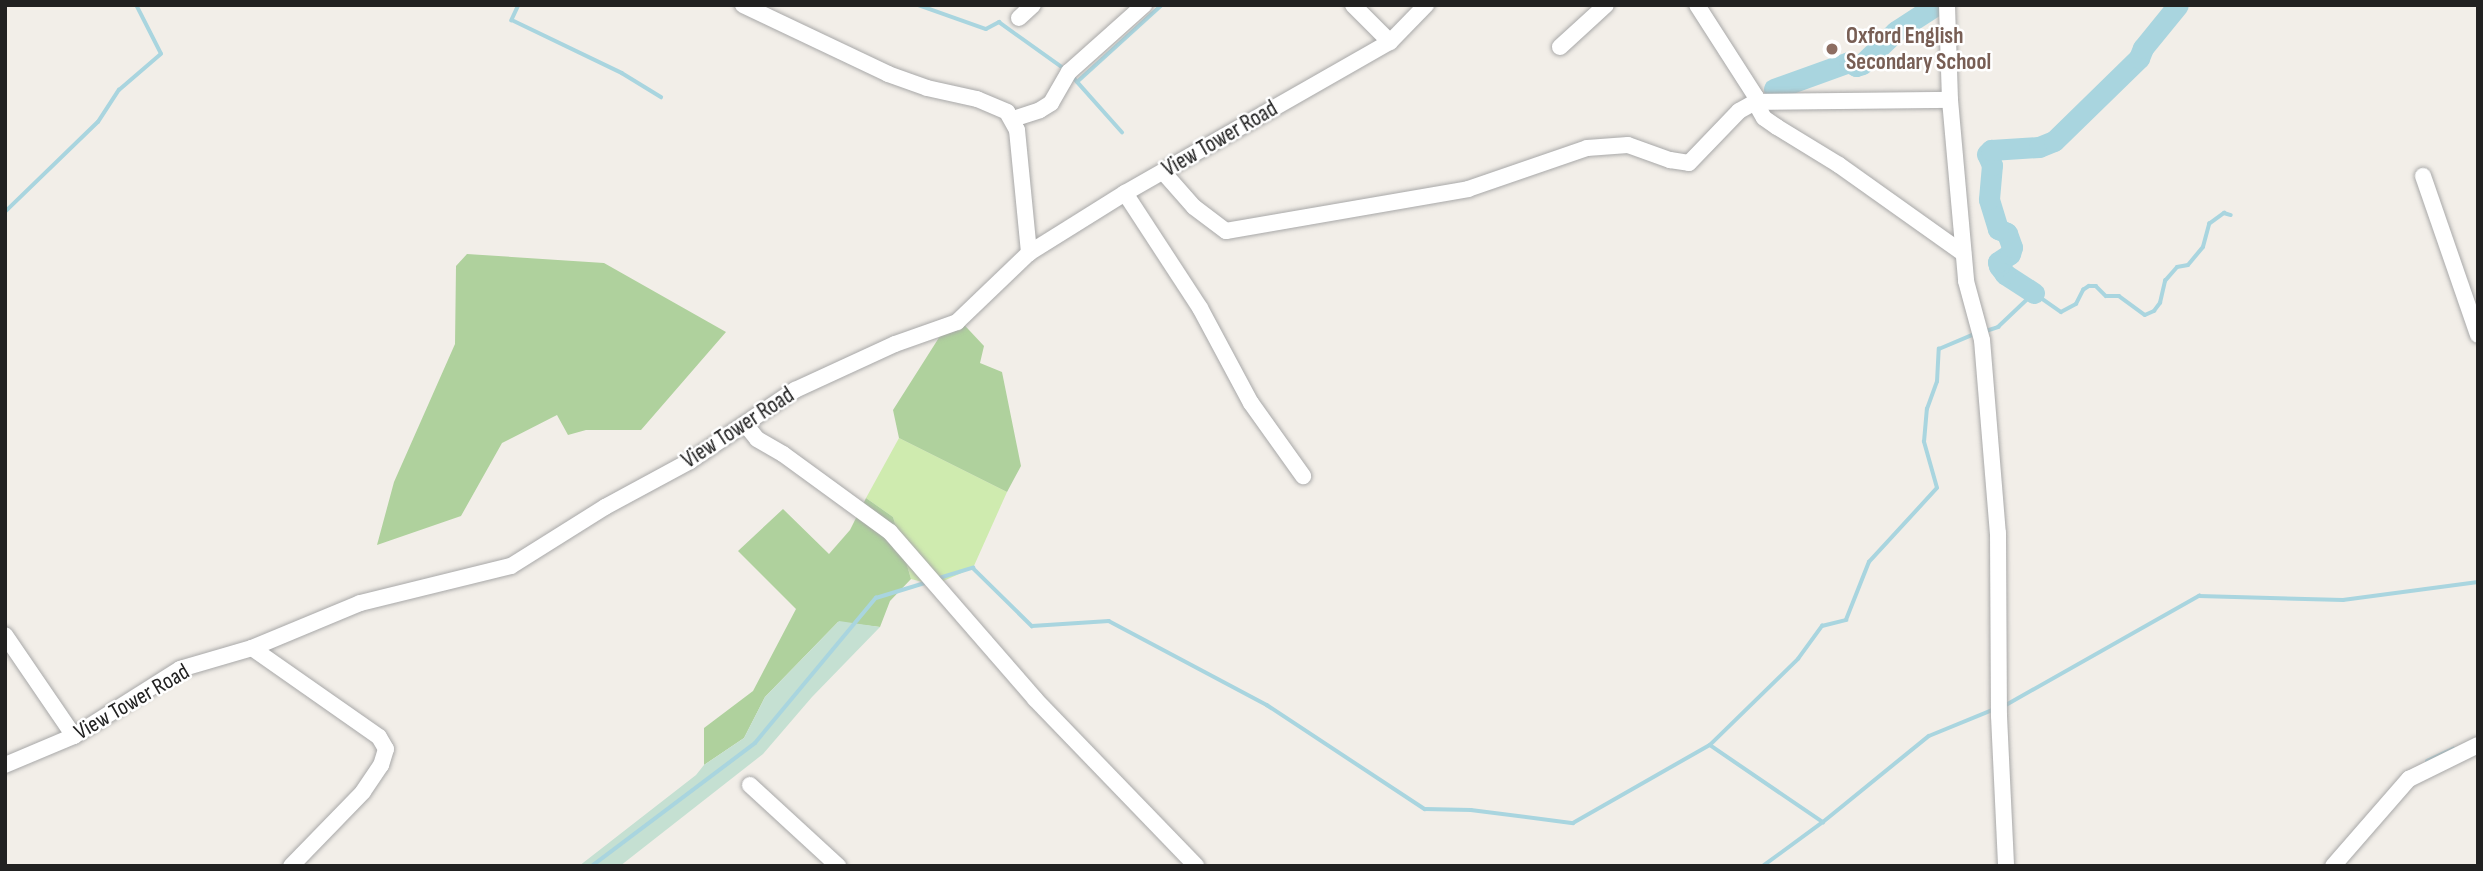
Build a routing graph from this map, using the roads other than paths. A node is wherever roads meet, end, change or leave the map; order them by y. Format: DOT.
graph roads {
  1 [pos="743,5"];
  2 [pos="1033,5"];
  3 [pos="1144,5"];
  4 [pos="1353,5"];
  5 [pos="1426,5"];
  6 [pos="1606,5"];
  7 [pos="1697,5"];
  8 [pos="1947,5"];
  9 [pos="1019,18"];
  10 [pos="1391,42"];
  11 [pos="1560,47"];
  12 [pos="1950,100"];
  13 [pos="1755,102"];
  14 [pos="1013,119"];
  15 [pos="1164,173"];
  16 [pos="2423,176"];
  17 [pos="1125,193"];
  18 [pos="1029,253"];
  19 [pos="1963,253"];
  20 [pos="2478,335"];
  21 [pos="745,424"];
  22 [pos="1303,477"];
  23 [pos="5,635"];
  24 [pos="252,648"];
  25 [pos="74,736"];
  26 [pos="2478,745"];
  27 [pos="5,765"];
  28 [pos="750,785"];
  29 [pos="291,866"];
  30 [pos="838,866"];
  31 [pos="1196,866"];
  32 [pos="2006,866"];
  33 [pos="2333,866"];
  1 -- 14 [label="street"];
  2 -- 9 [label="street"];
  3 -- 14 [label="street"];
  4 -- 10 [label="street"];
  5 -- 10 [label="street, View Tower Road"];
  6 -- 11 [label="street"];
  7 -- 13 [label="street"];
  8 -- 12 [label="street"];
  10 -- 15 [label="street, View Tower Road"];
  12 -- 13 [label="street"];
  12 -- 19 [label="street"];
  13 -- 15 [label="street"];
  13 -- 19 [label="street"];
  14 -- 18 [label="street"];
  15 -- 17 [label="street, View Tower Road"];
  16 -- 20 [label="street"];
  17 -- 18 [label="street, View Tower Road"];
  17 -- 22 [label="street"];
  18 -- 21 [label="street, View Tower Road"];
  19 -- 32 [label="street"];
  21 -- 24 [label="street, View Tower Road"];
  21 -- 31 [label="street"];
  23 -- 25 [label="street"];
  24 -- 25 [label="street, View Tower Road"];
  24 -- 29 [label="street"];
  25 -- 27 [label="street, View Tower Road"];
  26 -- 33 [label="street"];
  28 -- 30 [label="street"];
}
